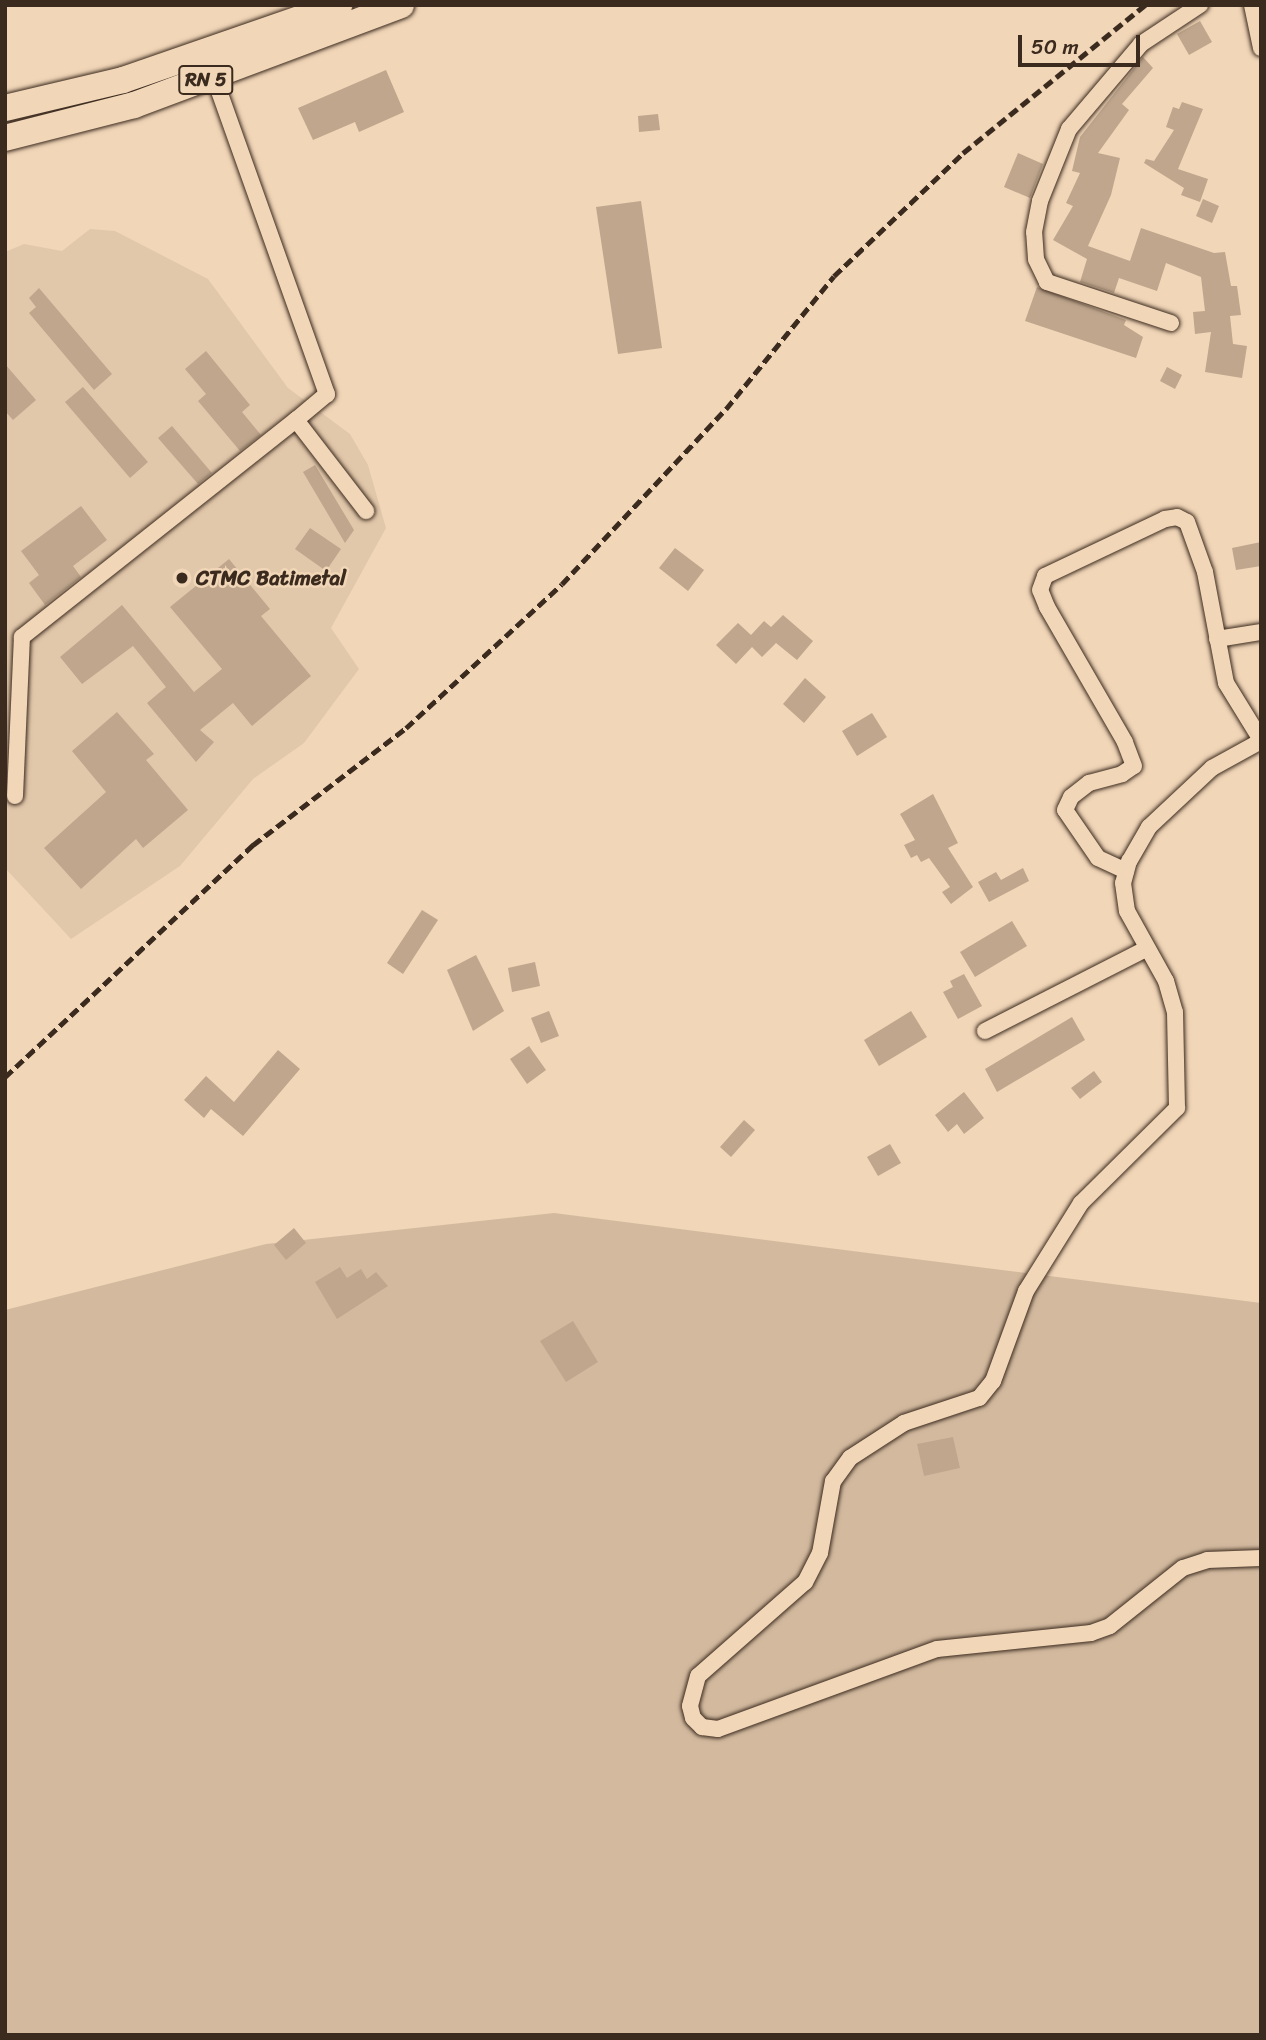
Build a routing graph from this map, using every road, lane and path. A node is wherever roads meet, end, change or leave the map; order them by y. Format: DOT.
graph roads {
  1 [pos="339,5"];
  2 [pos="401,5"];
  3 [pos="1200,5"];
  4 [pos="1251,5"];
  5 [pos="1261,48"];
  6 [pos="214,77"];
  7 [pos="5,108"];
  8 [pos="5,138"];
  9 [pos="1171,323"];
  10 [pos="296,420"];
  11 [pos="366,511"];
  12 [pos="1261,632"];
  13 [pos="1217,639"];
  14 [pos="1261,740"];
  15 [pos="15,796"];
  16 [pos="1126,872"];
  17 [pos="1146,949"];
  18 [pos="985,1031"];
  19 [pos="1261,1558"];
  1 -- 7 [label="highway, RN 5"];
  2 -- 6 [label="highway, RN 5"];
  3 -- 9 [label="street"];
  4 -- 5 [label="street"];
  6 -- 8 [label="highway, RN 5"];
  6 -- 10 [label="street"];
  10 -- 11 [label="street"];
  10 -- 15 [label="street"];
  12 -- 13 [label="street"];
  13 -- 14 [label="street"];
  13 -- 16 [label="street"];
  14 -- 16 [label="street"];
  16 -- 17 [label="street"];
  17 -- 18 [label="street"];
  17 -- 19 [label="street"];
}
